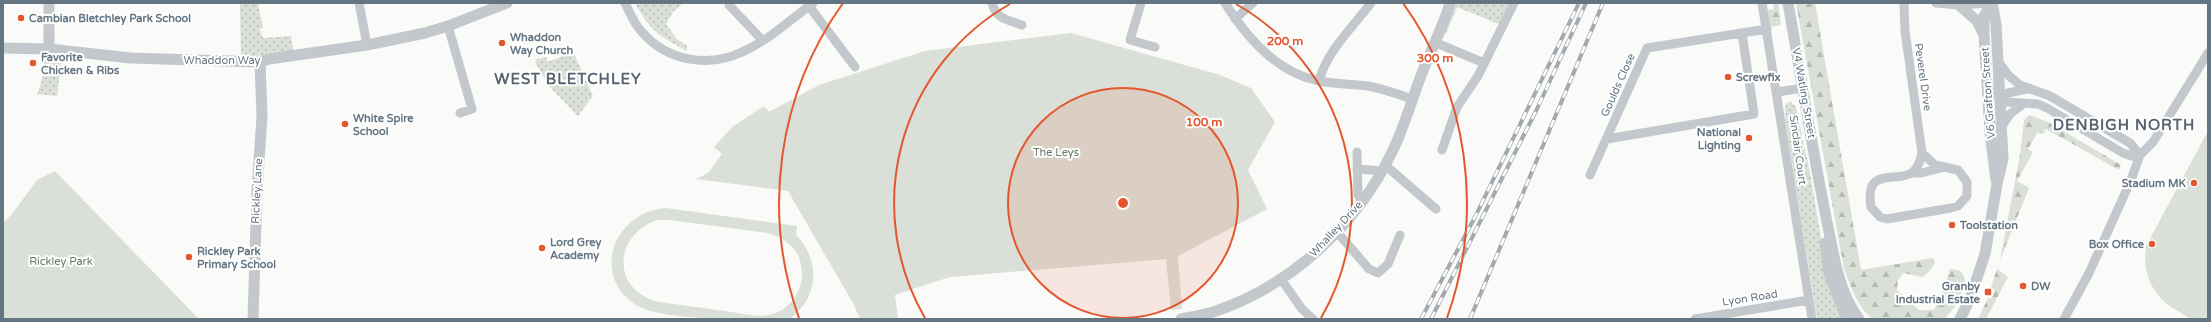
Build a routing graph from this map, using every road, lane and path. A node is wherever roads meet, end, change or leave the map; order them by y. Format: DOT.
graph roads {
  1 [pos="49,3"];
  2 [pos="359,3"];
  3 [pos="507,3"];
  4 [pos="625,3"];
  5 [pos="992,3"];
  6 [pos="1141,3"];
  7 [pos="1225,3"];
  8 [pos="1253,3"];
  9 [pos="1371,3"];
  10 [pos="1450,3"];
  11 [pos="1514,3"];
  12 [pos="1762,3"];
  13 [pos="1788,3"];
  14 [pos="1904,3"];
  15 [pos="1936,3"];
  16 [pos="1992,3"];
  17 [pos="811,4"];
  18 [pos="729,5"];
  19 [pos="1959,5"];
  20 [pos="1235,19"];
  21 [pos="1022,24"];
  22 [pos="448,26"];
  23 [pos="1767,29"];
  24 [pos="1742,33"];
  25 [pos="1984,35"];
  26 [pos="762,40"];
  27 [pos="1434,42"];
  28 [pos="367,46"];
  29 [pos="1155,47"];
  30 [pos="3,48"];
  31 [pos="49,49"];
  32 [pos="2208,52"];
  33 [pos="1998,61"];
  34 [pos="260,62"];
  35 [pos="1484,63"];
  36 [pos="855,67"];
  37 [pos="1319,81"];
  38 [pos="1986,81"];
  39 [pos="1803,88"];
  40 [pos="2029,89"];
  41 [pos="1777,92"];
  42 [pos="1412,99"];
  43 [pos="2000,99"];
  44 [pos="2022,104"];
  45 [pos="460,113"];
  46 [pos="2002,126"];
  47 [pos="1990,133"];
  48 [pos="1607,138"];
  49 [pos="1442,150"];
  50 [pos="1357,152"];
  51 [pos="1922,153"];
  52 [pos="2140,155"];
  53 [pos="1384,168"];
  54 [pos="1941,168"];
  55 [pos="1357,169"];
  56 [pos="1912,173"];
  57 [pos="1590,176"];
  58 [pos="1819,183"];
  59 [pos="1997,184"];
  60 [pos="1363,201"];
  61 [pos="1436,209"];
  62 [pos="1336,232"];
  63 [pos="1400,235"];
  64 [pos="1281,279"];
  65 [pos="1809,300"];
  66 [pos="1214,315"];
  67 [pos="1960,317"];
  68 [pos="253,319"];
  69 [pos="1180,319"];
  70 [pos="1313,319"];
  71 [pos="1695,319"];
  72 [pos="1812,319"];
  73 [pos="1847,319"];
  74 [pos="1859,319"];
  75 [pos="2064,319"];
  1 -- 31 [label="street"];
  2 -- 28 [label="street"];
  3 -- 22 [label="street, Whaddon Way"];
  4 -- 26 [label="street"];
  5 -- 21 [label="street"];
  6 -- 29 [label="street"];
  7 -- 20 [label="street"];
  8 -- 20 [label="street"];
  9 -- 37 [label="street"];
  10 -- 27 [label="street, Whalley Drive"];
  11 -- 35 [label="street"];
  12 -- 23 [label="street, Sinclair Court"];
  13 -- 39 [label="street, V4 Watling Street"];
  14 -- 51 [label="street, Peverel Drive"];
  15 -- 19 [label="street"];
  16 -- 19 [label="street"];
  16 -- 25 [label="street, V6 Grafton Street"];
  16 -- 33 [label="street, V6 Grafton Street"];
  17 -- 26 [label="street"];
  17 -- 36 [label="street"];
  18 -- 26 [label="street"];
  19 -- 25 [label="street"];
  20 -- 37 [label="street"];
  22 -- 28 [label="street, Whaddon Way"];
  22 -- 45 [label="street"];
  23 -- 24 [label="street, Goulds Close"];
  23 -- 41 [label="street, Sinclair Court"];
  24 -- 48 [label="street, Goulds Close"];
  24 -- 48 [label="street"];
  25 -- 38 [label="street, V6 Grafton Street"];
  27 -- 35 [label="street"];
  27 -- 42 [label="street, Whalley Drive"];
  28 -- 34 [label="street, Whaddon Way"];
  30 -- 31 [label="street, Whaddon Way"];
  31 -- 34 [label="street, Whaddon Way"];
  32 -- 52 [label="street"];
  33 -- 40 [label="street"];
  33 -- 43 [label="street, V6 Grafton Street"];
  34 -- 68 [label="street, Rickley Lane"];
  35 -- 49 [label="street"];
  37 -- 42 [label="street"];
  38 -- 43 [label="street"];
  38 -- 47 [label="street, V6 Grafton Street"];
  39 -- 41 [label="street"];
  39 -- 58 [label="street, V4 Watling Street"];
  40 -- 43 [label="street"];
  40 -- 52 [label="street"];
  41 -- 65 [label="street, Sinclair Court"];
  42 -- 53 [label="street, Whalley Drive"];
  43 -- 44 [label="street"];
  43 -- 46 [label="street, V6 Grafton Street"];
  43 -- 47 [label="street"];
  44 -- 46 [label="street"];
  44 -- 52 [label="street"];
  46 -- 59 [label="street, V6 Grafton Street"];
  47 -- 59 [label="street, V6 Grafton Street"];
  48 -- 57 [label="street, Goulds Close"];
  50 -- 55 [label="street"];
  51 -- 54 [label="street"];
  51 -- 56 [label="street"];
  52 -- 75 [label="street"];
  53 -- 55 [label="street"];
  53 -- 60 [label="street, Whalley Drive"];
  53 -- 61 [label="street"];
  54 -- 56 [label="street"];
  54 -- 56 [label="street"];
  55 -- 60 [label="street"];
  58 -- 73 [label="street, V4 Watling Street"];
  58 -- 74 [label="street, V4 Watling Street"];
  59 -- 67 [label="street, V6 Grafton Street"];
  60 -- 62 [label="street, Whalley Drive"];
  62 -- 63 [label="street"];
  62 -- 64 [label="street, Whalley Drive"];
  64 -- 66 [label="street, Whalley Drive"];
  64 -- 70 [label="street"];
  65 -- 71 [label="street, Lyon Road"];
  65 -- 72 [label="street, Sinclair Court"];
  66 -- 69 [label="street, Whalley Drive"];
}
